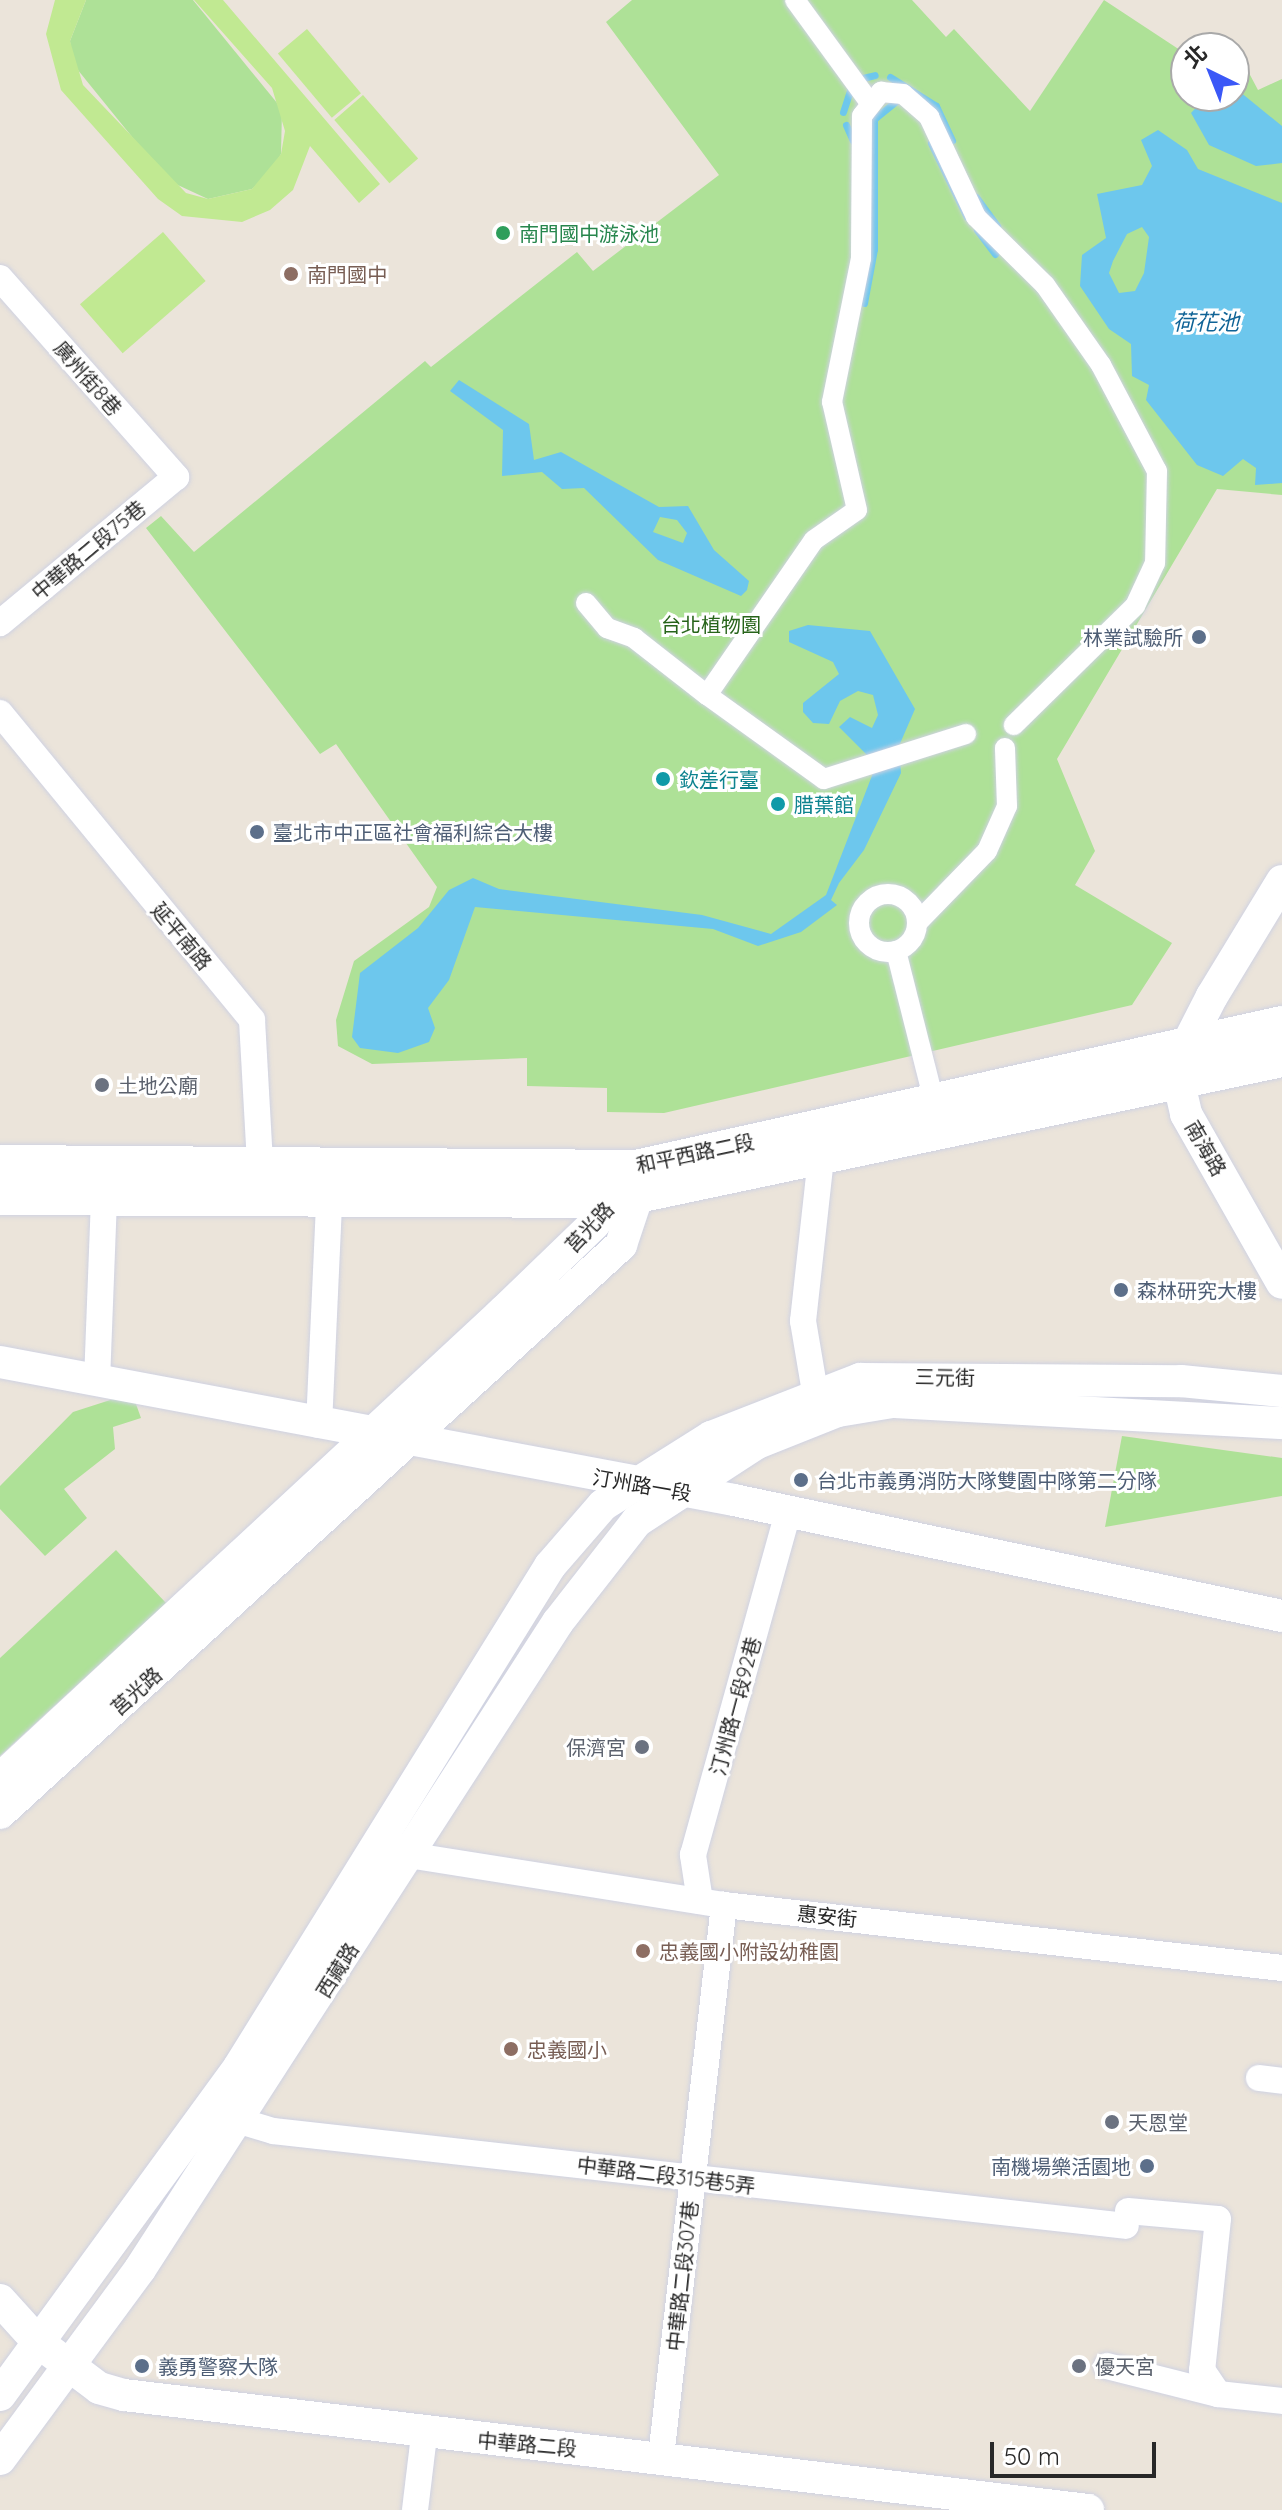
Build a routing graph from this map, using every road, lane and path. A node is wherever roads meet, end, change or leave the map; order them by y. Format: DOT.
graph roads {
  1 [pos="795,0"];
  2 [pos="868,100"];
  3 [pos="0,278"];
  4 [pos="10,305"];
  5 [pos="176,477"];
  6 [pos="586,603"];
  7 [pos="0,623"];
  8 [pos="707,695"];
  9 [pos="0,713"];
  10 [pos="1014,725"];
  11 [pos="966,734"];
  12 [pos="1005,748"];
  13 [pos="1282,881"];
  14 [pos="917,923"];
  15 [pos="896,951"];
  16 [pos="1282,1024"];
  17 [pos="1186,1047"];
  18 [pos="1282,1059"];
  19 [pos="1179,1083"];
  20 [pos="934,1101"];
  21 [pos="821,1158"];
  22 [pos="0,1163"];
  23 [pos="261,1182"];
  24 [pos="629,1188"];
  25 [pos="0,1197"];
  26 [pos="104,1197"];
  27 [pos="329,1201"];
  28 [pos="1282,1283"];
  29 [pos="0,1362"];
  30 [pos="97,1381"];
  31 [pos="1282,1391"];
  32 [pos="815,1392"];
  33 [pos="1282,1423"];
  34 [pos="319,1425"];
  35 [pos="374,1434"];
  36 [pos="412,1443"];
  37 [pos="632,1483"];
  38 [pos="680,1491"];
  39 [pos="788,1512"];
  40 [pos="1282,1616"];
  41 [pos="0,1779"];
  42 [pos="0,1813"];
  43 [pos="380,1836"];
  44 [pos="408,1855"];
  45 [pos="712,1903"];
  46 [pos="1282,1968"];
  47 [pos="208,2113"];
  48 [pos="242,2118"];
  49 [pos="693,2178"];
  50 [pos="0,2300"];
  51 [pos="38,2342"];
  52 [pos="65,2362"];
  53 [pos="1107,2366"];
  54 [pos="1218,2394"];
  55 [pos="0,2395"];
  56 [pos="1282,2401"];
  57 [pos="424,2436"];
  58 [pos="661,2457"];
  59 [pos="0,2459"];
  60 [pos="997,2506"];
  61 [pos="415,2510"];
  62 [pos="1088,2510"];
  1 -- 2 [label="street"];
  2 -- 8 [label="street"];
  2 -- 10 [label="street"];
  3 -- 4 [label="street, 廣州街8巷"];
  4 -- 5 [label="street, 廣州街8巷"];
  5 -- 7 [label="street, 中華路二段75巷"];
  6 -- 8 [label="street"];
  8 -- 11 [label="street"];
  9 -- 23 [label="street, 延平南路"];
  12 -- 14 [label="street"];
  13 -- 17 [label="street, 南海路"];
  14 -- 15 [label="street"];
  14 -- 15 [label="street"];
  15 -- 20 [label="street"];
  16 -- 17 [label="main road, 和平西路二段"];
  17 -- 19 [label="street, 南海路"];
  17 -- 20 [label="main road, 和平西路二段"];
  18 -- 19 [label="main road, 和平西路二段"];
  19 -- 21 [label="main road, 和平西路二段"];
  19 -- 28 [label="street, 南海路"];
  20 -- 24 [label="main road, 和平西路二段"];
  21 -- 24 [label="main road, 和平西路二段"];
  21 -- 32 [label="street"];
  22 -- 23 [label="main road, 和平西路二段"];
  23 -- 24 [label="main road, 和平西路二段"];
  23 -- 26 [label="main road, 和平西路二段"];
  23 -- 27 [label="main road, 和平西路二段"];
  24 -- 27 [label="main road, 和平西路二段"];
  24 -- 35 [label="street, 莒光路"];
  24 -- 36 [label="street, 莒光路"];
  25 -- 26 [label="main road, 和平西路二段"];
  26 -- 30 [label="street"];
  27 -- 34 [label="street"];
  29 -- 30 [label="street, 汀州路一段"];
  30 -- 34 [label="street, 汀州路一段"];
  31 -- 32 [label="street, 三元街"];
  32 -- 37 [label="street, 三元街"];
  33 -- 38 [label="street, 三元街"];
  34 -- 35 [label="street, 汀州路一段"];
  35 -- 36 [label="street, 汀州路一段"];
  35 -- 41 [label="street, 莒光路"];
  36 -- 37 [label="street, 汀州路一段"];
  36 -- 42 [label="street, 莒光路"];
  37 -- 38 [label="street, 汀州路一段"];
  37 -- 43 [label="street, 西藏路"];
  38 -- 39 [label="street, 汀州路一段"];
  38 -- 44 [label="street, 西藏路"];
  39 -- 40 [label="street, 汀州路一段"];
  39 -- 45 [label="street, 汀州路一段92巷"];
  43 -- 44 [label="street, 惠安街"];
  43 -- 47 [label="street, 西藏路"];
  44 -- 45 [label="street, 惠安街"];
  44 -- 48 [label="street, 西藏路"];
  45 -- 46 [label="street, 惠安街"];
  45 -- 49 [label="street, 中華路二段307巷"];
  47 -- 48 [label="street, 中華路二段315巷5弄"];
  47 -- 51 [label="street, 西藏路"];
  48 -- 49 [label="street, 中華路二段315巷5弄"];
  48 -- 52 [label="street, 西藏路"];
  49 -- 54 [label="street, 中華路二段315巷5弄"];
  49 -- 58 [label="street, 中華路二段307巷"];
  50 -- 51 [label="street, 中華路二段"];
  51 -- 52 [label="street, 中華路二段"];
  51 -- 55 [label="street, 西藏路"];
  52 -- 57 [label="street, 中華路二段"];
  52 -- 59 [label="street, 西藏路"];
  53 -- 54 [label="street"];
  54 -- 56 [label="street"];
  57 -- 58 [label="street, 中華路二段"];
  57 -- 61 [label="street"];
  58 -- 60 [label="street, 中華路二段"];
  60 -- 62 [label="street, 中華路二段"];
}
